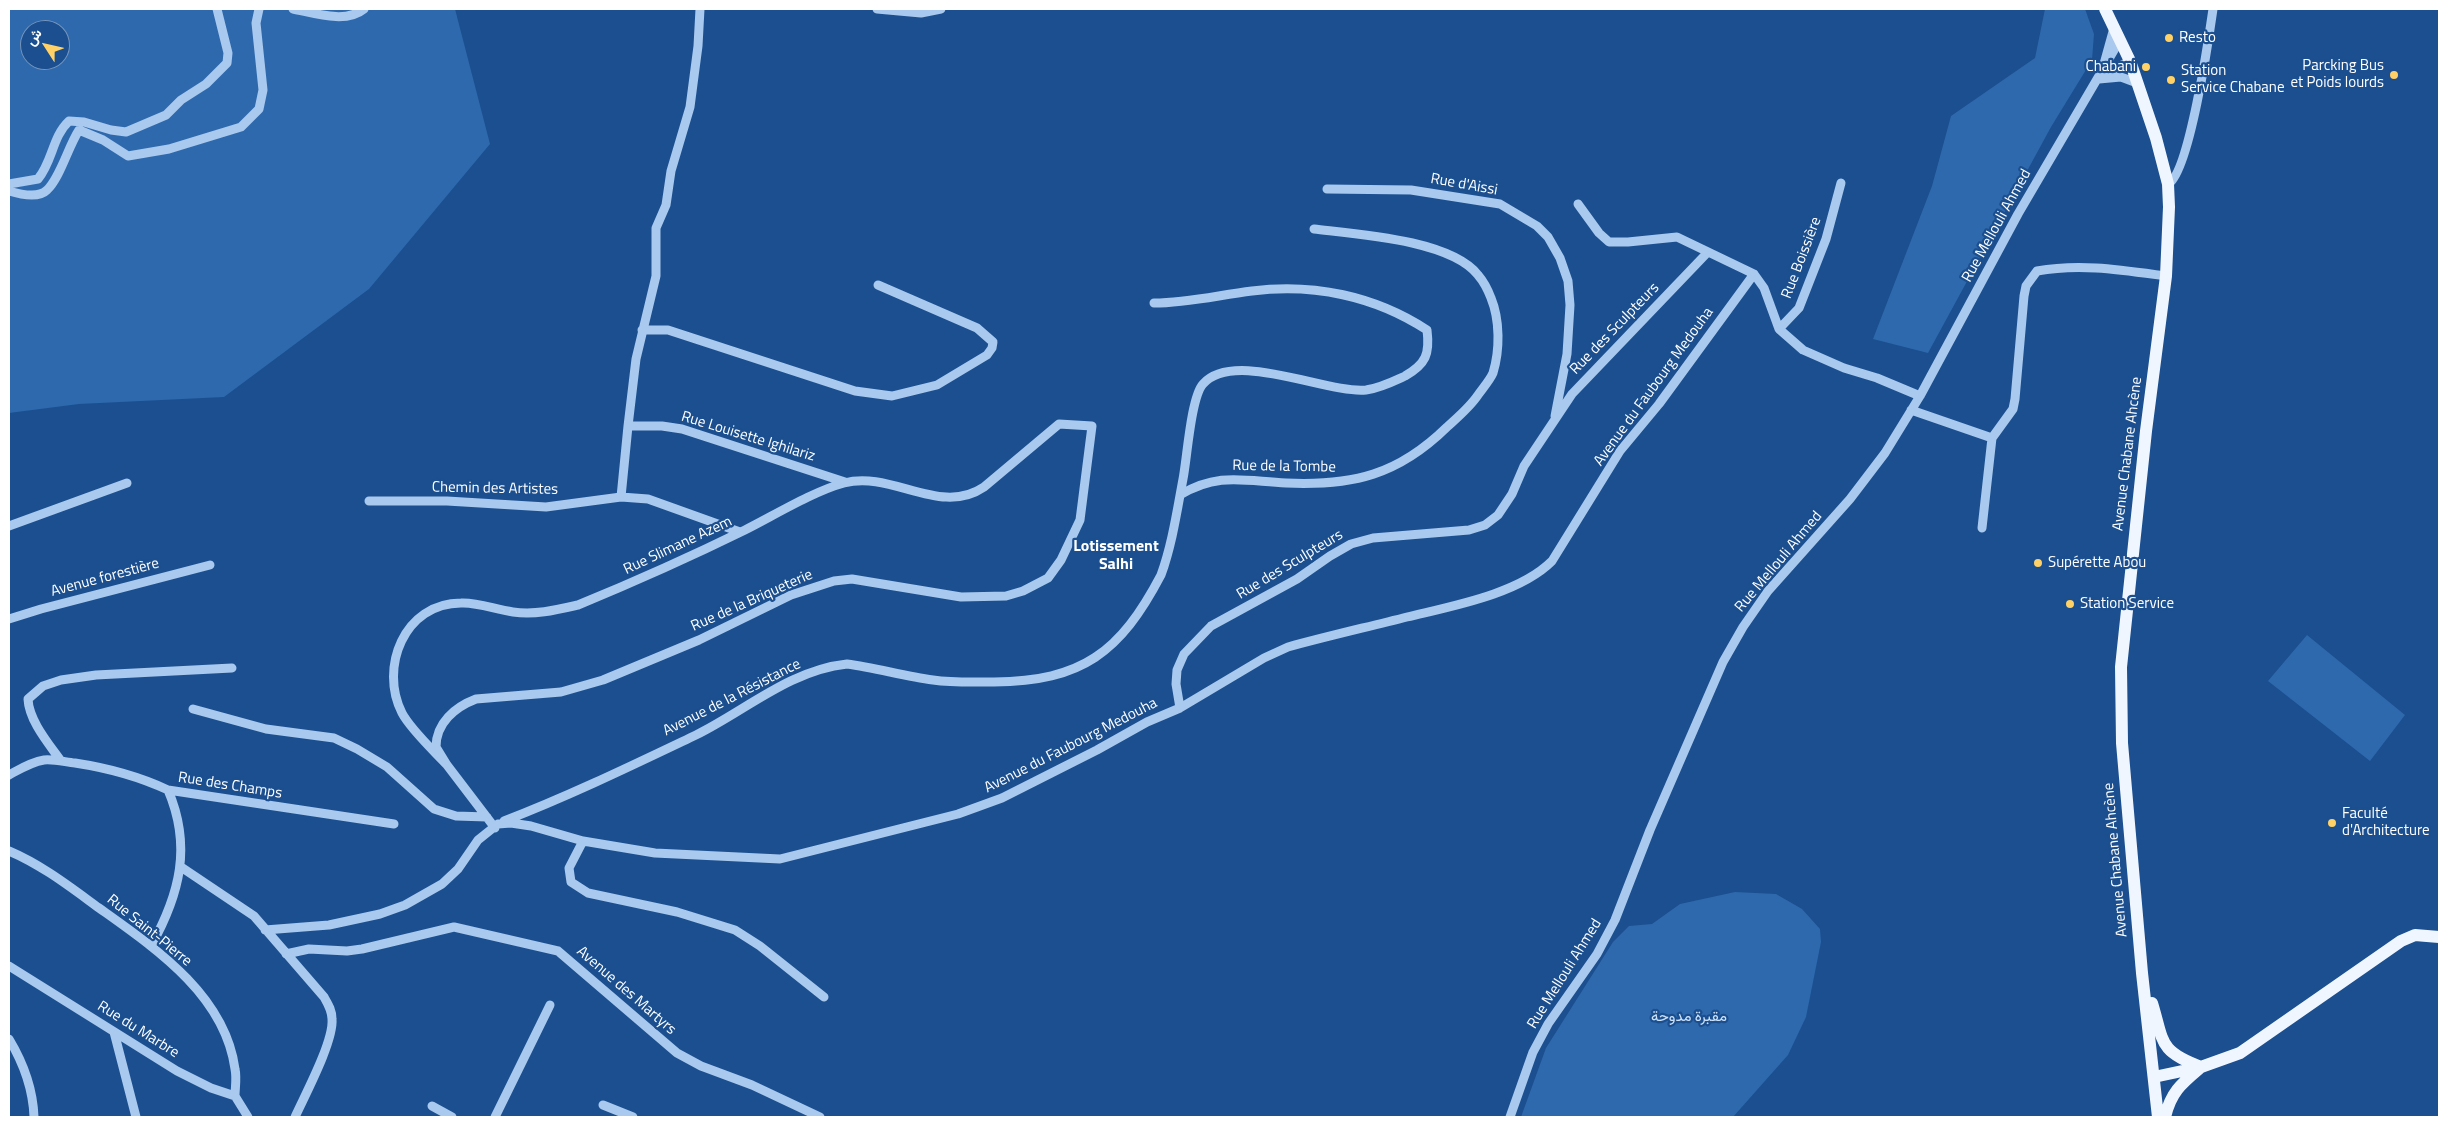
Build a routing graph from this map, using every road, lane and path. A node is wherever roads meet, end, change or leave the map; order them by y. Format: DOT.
graph roads {
  1 [pos="217,9"];
  2 [pos="259,9"];
  3 [pos="294,9"];
  4 [pos="364,9"];
  5 [pos="700,9"];
  6 [pos="881,9"];
  7 [pos="941,9"];
  8 [pos="2105,9"];
  9 [pos="2213,9"];
  10 [pos="2114,28"];
  11 [pos="2120,40"];
  12 [pos="2130,61"];
  13 [pos="2100,77"];
  14 [pos="2137,83"];
  15 [pos="1841,183"];
  16 [pos="9,184"];
  17 [pos="2168,184"];
  18 [pos="1326,189"];
  19 [pos="9,191"];
  20 [pos="1578,204"];
  21 [pos="1314,229"];
  22 [pos="1707,253"];
  23 [pos="1754,274"];
  24 [pos="2166,276"];
  25 [pos="878,285"];
  26 [pos="1154,303"];
  27 [pos="1779,329"];
  28 [pos="642,330"];
  29 [pos="1920,396"];
  30 [pos="1911,410"];
  31 [pos="1554,421"];
  32 [pos="628,426"];
  33 [pos="1092,426"];
  34 [pos="1992,438"];
  35 [pos="127,482"];
  36 [pos="845,482"];
  37 [pos="1180,495"];
  38 [pos="621,497"];
  39 [pos="368,501"];
  40 [pos="9,526"];
  41 [pos="1982,528"];
  42 [pos="740,532"];
  43 [pos="210,565"];
  44 [pos="9,619"];
  45 [pos="232,668"];
  46 [pos="1180,708"];
  47 [pos="193,710"];
  48 [pos="61,761"];
  49 [pos="447,766"];
  50 [pos="9,775"];
  51 [pos="168,790"];
  52 [pos="487,817"];
  53 [pos="394,824"];
  54 [pos="497,826"];
  55 [pos="583,841"];
  56 [pos="9,851"];
  57 [pos="182,867"];
  58 [pos="265,930"];
  59 [pos="2439,938"];
  60 [pos="151,946"];
  61 [pos="286,954"];
  62 [pos="9,966"];
  63 [pos="2142,973"];
  64 [pos="824,997"];
  65 [pos="550,1005"];
  66 [pos="114,1032"];
  67 [pos="9,1039"];
  68 [pos="2201,1067"];
  69 [pos="2154,1077"];
  70 [pos="234,1096"];
  71 [pos="604,1105"];
  72 [pos="432,1106"];
  73 [pos="34,1117"];
  74 [pos="136,1117"];
  75 [pos="248,1117"];
  76 [pos="295,1117"];
  77 [pos="452,1117"];
  78 [pos="495,1117"];
  79 [pos="633,1117"];
  80 [pos="820,1117"];
  81 [pos="1510,1117"];
  82 [pos="2158,1117"];
  83 [pos="2165,1117"];
  1 -- 16 [label="street"];
  2 -- 19 [label="street"];
  3 -- 4 [label="street"];
  5 -- 28 [label="street"];
  6 -- 7 [label="street"];
  8 -- 10 [label="main road, Avenue Chabane Ahcène"];
  9 -- 17 [label="street"];
  10 -- 11 [label="main road, Avenue Chabane Ahcène"];
  10 -- 13 [label="street"];
  11 -- 12 [label="main road, Avenue Chabane Ahcène"];
  11 -- 13 [label="street, Rue Mellouli Ahmed"];
  12 -- 13 [label="street"];
  12 -- 14 [label="main road, Avenue Chabane Ahcène"];
  13 -- 14 [label="street"];
  13 -- 29 [label="street, Rue Mellouli Ahmed"];
  14 -- 17 [label="main road, Avenue Chabane Ahcène"];
  15 -- 27 [label="street, Rue Boissière"];
  17 -- 24 [label="main road, Avenue Chabane Ahcène"];
  18 -- 31 [label="street, Rue d'Aissi"];
  20 -- 22 [label="street"];
  21 -- 37 [label="street, Rue de la Tombe"];
  22 -- 23 [label="street"];
  22 -- 31 [label="street, Rue des Sculpteurs"];
  23 -- 27 [label="street"];
  23 -- 46 [label="street, Avenue du Faubourg Medouha"];
  24 -- 34 [label="street"];
  24 -- 63 [label="main road, Avenue Chabane Ahcène"];
  25 -- 28 [label="street"];
  26 -- 37 [label="street, Avenue de la Résistance"];
  27 -- 29 [label="street"];
  28 -- 32 [label="street"];
  29 -- 30 [label="street, Rue Mellouli Ahmed"];
  30 -- 34 [label="street"];
  30 -- 81 [label="street, Rue Mellouli Ahmed"];
  31 -- 46 [label="street, Rue des Sculpteurs"];
  32 -- 36 [label="street, Rue Louisette Ighilariz"];
  32 -- 38 [label="street"];
  33 -- 36 [label="street, Rue Slimane Azem"];
  33 -- 49 [label="street, Rue de la Briqueterie"];
  34 -- 41 [label="street"];
  35 -- 40 [label="street"];
  36 -- 42 [label="street, Rue Slimane Azem"];
  37 -- 54 [label="street, Avenue de la Résistance"];
  38 -- 39 [label="street, Chemin des Artistes"];
  38 -- 42 [label="street"];
  42 -- 49 [label="street, Rue Slimane Azem"];
  43 -- 44 [label="street, Avenue forestière"];
  45 -- 48 [label="street"];
  46 -- 55 [label="street, Avenue du Faubourg Medouha"];
  47 -- 52 [label="street"];
  48 -- 50 [label="street, Rue des Champs"];
  48 -- 51 [label="street, Rue des Champs"];
  49 -- 52 [label="street, Rue de la Briqueterie"];
  51 -- 53 [label="street, Rue des Champs"];
  51 -- 57 [label="street"];
  52 -- 54 [label="street, Rue de la Briqueterie"];
  54 -- 55 [label="street, Avenue du Faubourg Medouha"];
  54 -- 58 [label="street"];
  55 -- 64 [label="street"];
  56 -- 60 [label="street, Rue Saint-Pierre"];
  57 -- 58 [label="street"];
  57 -- 60 [label="street"];
  58 -- 61 [label="street"];
  59 -- 68 [label="main road"];
  60 -- 70 [label="street, Rue Saint-Pierre"];
  61 -- 76 [label="street"];
  61 -- 80 [label="street, Avenue des Martyrs"];
  62 -- 66 [label="street, Rue du Marbre"];
  63 -- 68 [label="main road"];
  63 -- 69 [label="main road"];
  65 -- 78 [label="street"];
  66 -- 70 [label="street, Rue du Marbre"];
  66 -- 74 [label="street"];
  67 -- 73 [label="street"];
  68 -- 69 [label="main road"];
  68 -- 83 [label="main road"];
  69 -- 82 [label="main road"];
  70 -- 75 [label="street"];
  71 -- 79 [label="street"];
  72 -- 77 [label="street"];
}
